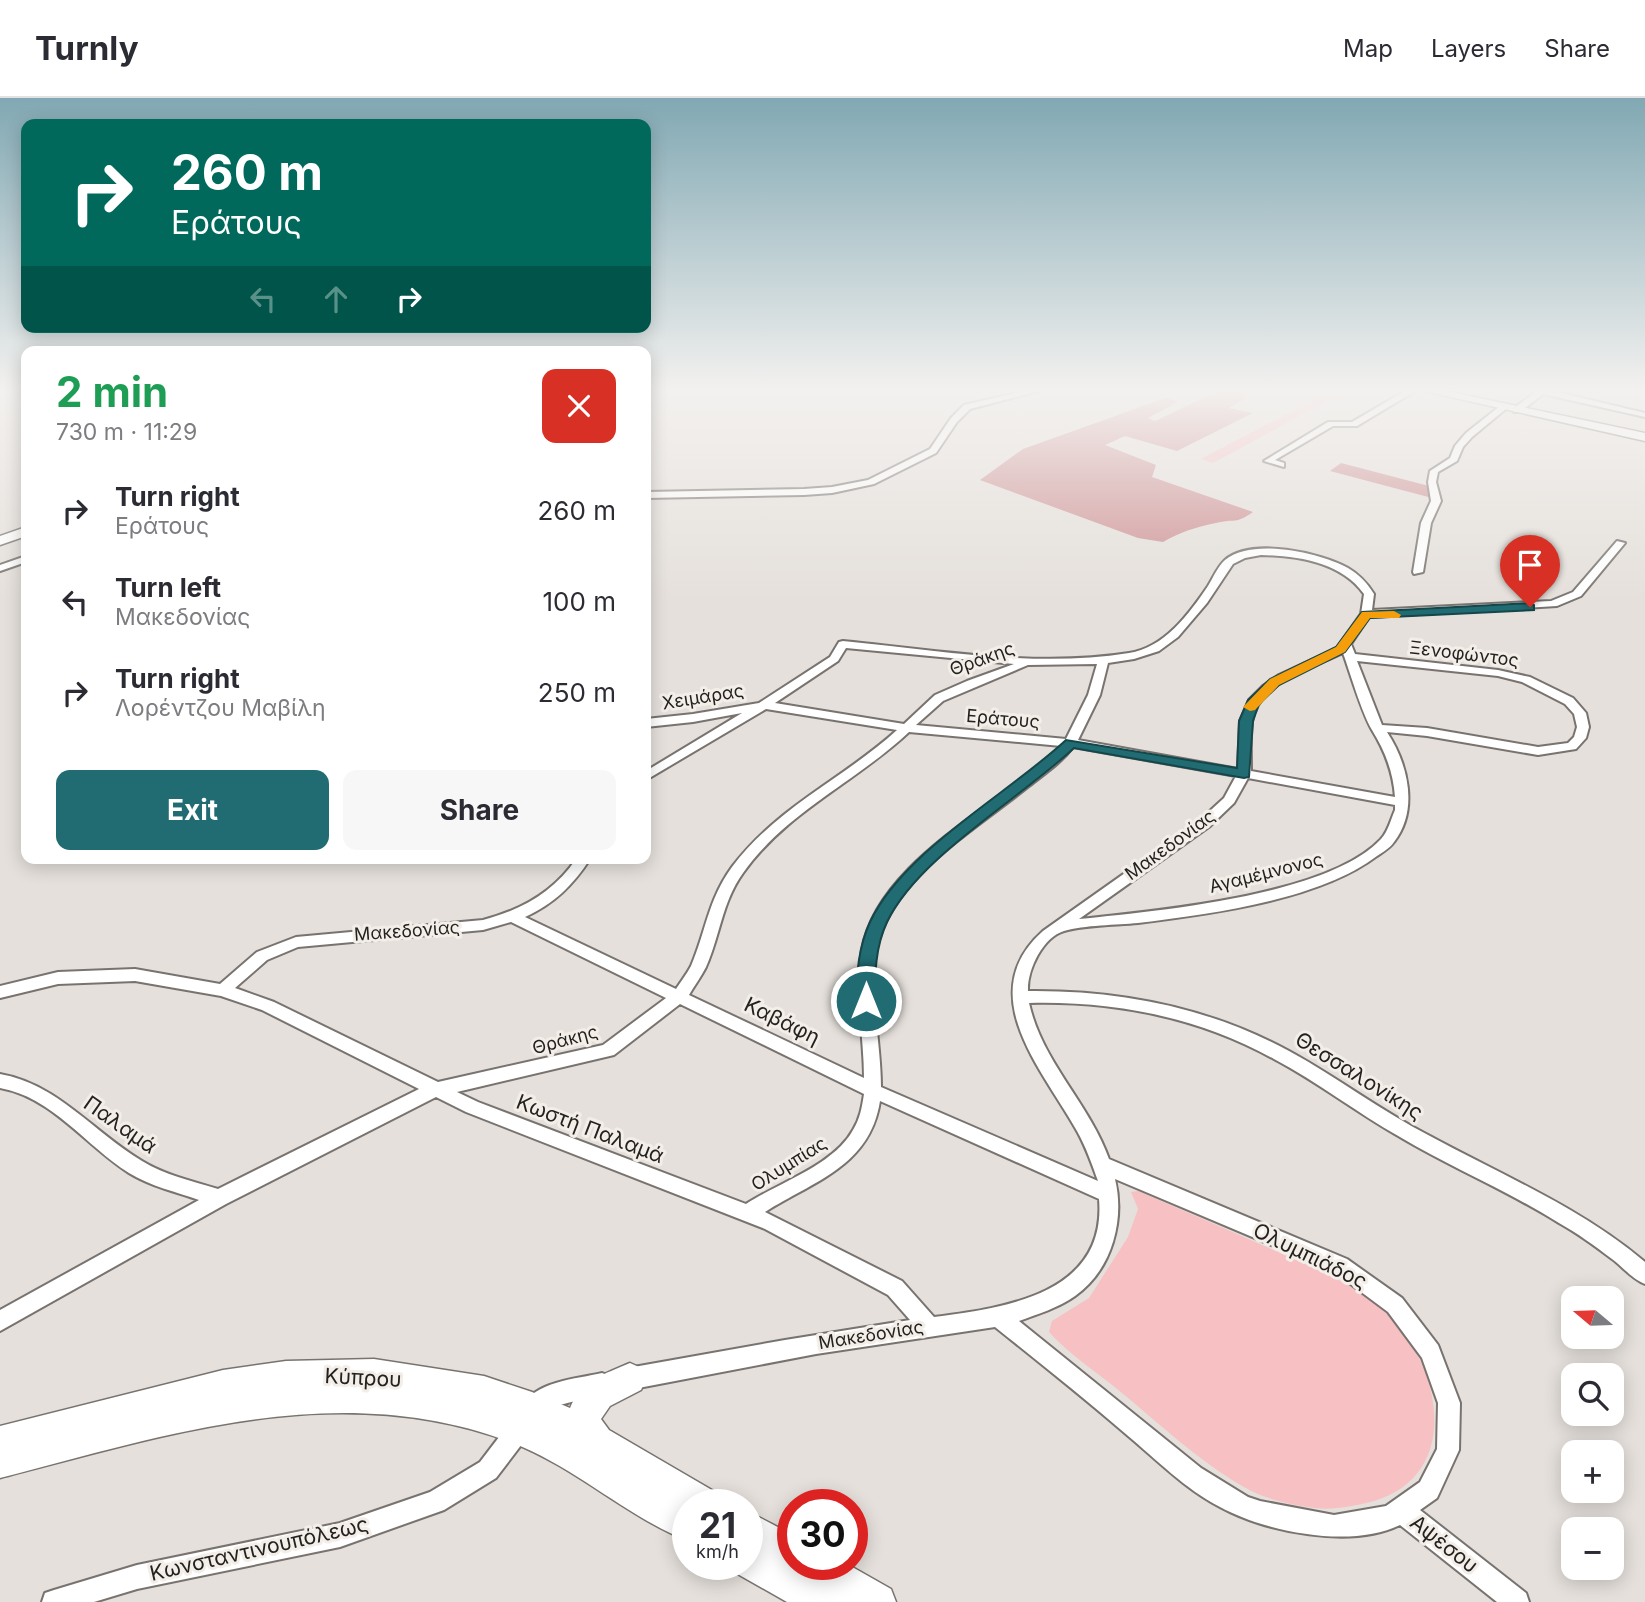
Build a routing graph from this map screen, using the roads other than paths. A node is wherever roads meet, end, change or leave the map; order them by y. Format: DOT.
graph roads {
  1 [pos="913,461"];
  2 [pos="1269,461"];
  3 [pos="1450,461"];
  4 [pos="1281,465"];
  5 [pos="651,495"];
  6 [pos="21,533"];
  7 [pos="0,541"];
  8 [pos="1620,543"];
  9 [pos="21,561"];
  10 [pos="0,568"];
  11 [pos="1418,572"];
  12 [pos="1366,614"];
  13 [pos="1348,651"];
  14 [pos="1103,660"];
  15 [pos="1030,662"];
  16 [pos="765,705"];
  17 [pos="651,723"];
  18 [pos="906,728"];
  19 [pos="1377,728"];
  20 [pos="1071,743"];
  21 [pos="651,773"];
  22 [pos="1244,774"];
  23 [pos="1402,802"];
  24 [pos="580,864"];
  25 [pos="513,917"];
  26 [pos="1058,926"];
  27 [pos="223,990"];
  28 [pos="0,992"];
  29 [pos="680,996"];
  30 [pos="1020,997"];
  31 [pos="0,1081"];
  32 [pos="434,1090"];
  33 [pos="874,1091"];
  34 [pos="1103,1165"];
  35 [pos="1110,1195"];
  36 [pos="219,1198"];
  37 [pos="748,1213"];
  38 [pos="1645,1275"];
  39 [pos="998,1317"];
  40 [pos="0,1321"];
  41 [pos="928,1326"];
  42 [pos="630,1379"];
  43 [pos="526,1419"];
  44 [pos="597,1442"];
  45 [pos="0,1443"];
  46 [pos="0,1461"];
  47 [pos="678,1489"];
  48 [pos="1403,1512"];
  49 [pos="672,1514"];
  50 [pos="763,1568"];
  51 [pos="839,1580"];
  52 [pos="54,1602"];
  53 [pos="822,1602"];
  54 [pos="878,1602"];
  55 [pos="1517,1602"];
  1 -- 5 [label="street"];
  2 -- 4 [label="street"];
  3 -- 11 [label="street"];
  6 -- 7 [label="main road"];
  8 -- 12 [label="street"];
  9 -- 10 [label="street"];
  12 -- 13 [label="street"];
  12 -- 14 [label="street"];
  13 -- 19 [label="street, Αγαμέμνονος"];
  13 -- 19 [label="street, Ξενοφώντος"];
  13 -- 22 [label="street"];
  14 -- 15 [label="street"];
  14 -- 20 [label="street, Ολυμπίας"];
  15 -- 16 [label="street"];
  15 -- 18 [label="street, Θράκης"];
  16 -- 17 [label="street, Χειμάρας"];
  16 -- 18 [label="street, Εράτους"];
  16 -- 21 [label="street"];
  18 -- 20 [label="street, Εράτους"];
  18 -- 29 [label="street, Θράκης"];
  19 -- 23 [label="street, Αγαμέμνονος"];
  20 -- 22 [label="street, Εράτους"];
  20 -- 33 [label="street, Ολυμπίας"];
  22 -- 23 [label="street, Εράτους"];
  22 -- 26 [label="street, Μακεδονίας"];
  23 -- 26 [label="street, Αγαμέμνονος"];
  24 -- 25 [label="street, Μακεδονίας"];
  25 -- 27 [label="street, Μακεδονίας"];
  25 -- 29 [label="street, Καβάφη"];
  26 -- 30 [label="street, Μακεδονίας"];
  27 -- 28 [label="street"];
  27 -- 32 [label="street, Κωστή Παλαμά"];
  29 -- 32 [label="street, Θράκης"];
  29 -- 33 [label="street, Καβάφη"];
  30 -- 34 [label="street, Μακεδονίας"];
  30 -- 38 [label="street, Θεσσαλονίκης"];
  31 -- 36 [label="street, Παλαμά"];
  32 -- 36 [label="street, Θράκης"];
  32 -- 37 [label="street, Κωστή Παλαμά"];
  33 -- 35 [label="street, Καβάφη"];
  33 -- 37 [label="street, Ολυμπίας"];
  34 -- 35 [label="street, Μακεδονίας"];
  34 -- 48 [label="street, Ολυμπιάδος"];
  35 -- 39 [label="street, Μακεδονίας"];
  36 -- 40 [label="street, Θράκης"];
  37 -- 41 [label="street, Κωστή Παλαμά"];
  39 -- 41 [label="street, Μακεδονίας"];
  39 -- 48 [label="street, Ολυμπιάδος"];
  41 -- 42 [label="street, Μακεδονίας"];
  42 -- 43 [label="street, Μακεδονίας"];
  42 -- 44 [label="main road"];
  43 -- 44 [label="main road, Κύπρου"];
  43 -- 45 [label="main road, Κύπρου"];
  43 -- 46 [label="main road, Κύπρου"];
  43 -- 49 [label="main road, Κύπρου"];
  43 -- 52 [label="street, Κωνσταντινουπόλεως"];
  44 -- 47 [label="main road, Κύπρου"];
  48 -- 55 [label="street, Αψέσου"];
  50 -- 53 [label="main road"];
  51 -- 54 [label="main road"];
}
